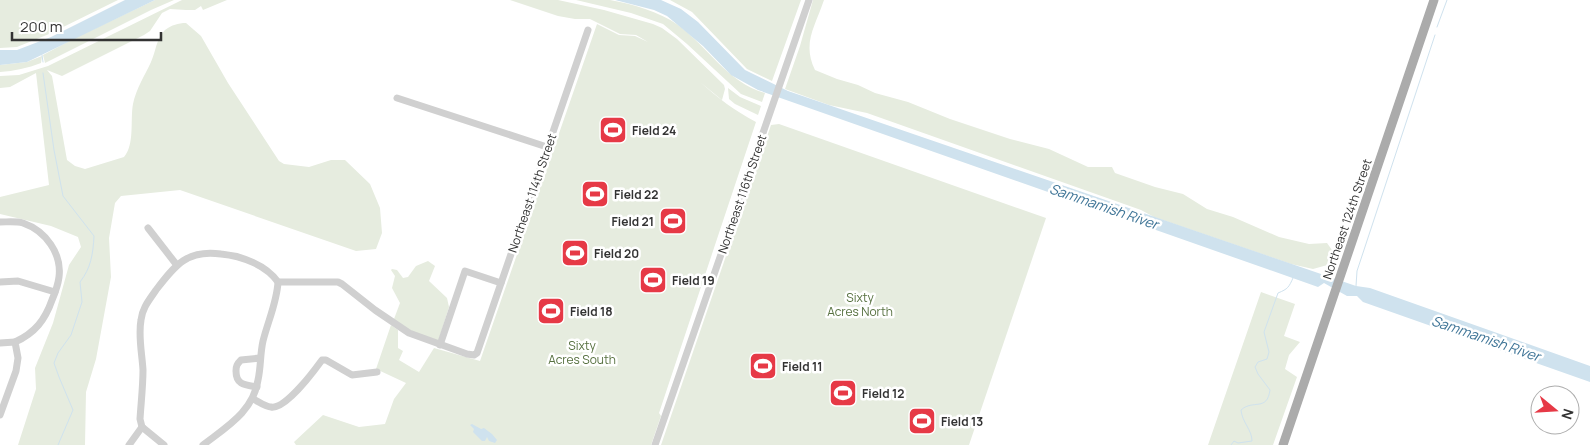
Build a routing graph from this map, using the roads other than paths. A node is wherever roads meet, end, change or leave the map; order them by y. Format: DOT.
graph roads {
  1 [pos="809,0"];
  2 [pos="1434,0"];
  3 [pos="588,30"];
  4 [pos="397,98"];
  5 [pos="548,147"];
  6 [pos="0,222"];
  7 [pos="148,228"];
  8 [pos="176,264"];
  9 [pos="0,282"];
  10 [pos="278,282"];
  11 [pos="501,283"];
  12 [pos="55,292"];
  13 [pos="15,342"];
  14 [pos="0,343"];
  15 [pos="440,345"];
  16 [pos="260,358"];
  17 [pos="377,372"];
  18 [pos="257,387"];
  19 [pos="253,399"];
  20 [pos="0,415"];
  21 [pos="142,427"];
  22 [pos="129,445"];
  23 [pos="164,445"];
  24 [pos="203,445"];
  25 [pos="655,445"];
  26 [pos="1283,445"];
  1 -- 25 [label="street, Northeast 116th Street"];
  2 -- 26 [label="main road, Northeast 124th Street"];
  3 -- 5 [label="street, Northeast 114th Street"];
  4 -- 5 [label="street"];
  5 -- 11 [label="street, Northeast 114th Street"];
  6 -- 12 [label="street"];
  7 -- 8 [label="street"];
  8 -- 10 [label="street"];
  8 -- 21 [label="street"];
  9 -- 12 [label="street"];
  10 -- 15 [label="street"];
  10 -- 16 [label="street"];
  11 -- 15 [label="street, Northeast 114th Street"];
  11 -- 15 [label="street"];
  12 -- 13 [label="street"];
  13 -- 14 [label="street"];
  13 -- 20 [label="street"];
  16 -- 18 [label="street"];
  16 -- 18 [label="street"];
  17 -- 19 [label="street"];
  18 -- 19 [label="street"];
  19 -- 24 [label="street"];
  21 -- 22 [label="street"];
  21 -- 23 [label="street"];
}
